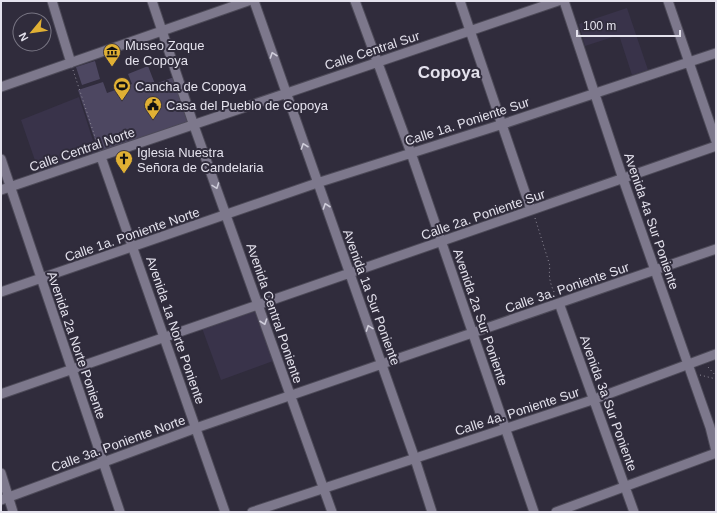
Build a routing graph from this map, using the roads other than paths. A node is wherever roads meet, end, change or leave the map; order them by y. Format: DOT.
graph roads {
  1 [pos="52,1"];
  2 [pos="152,1"];
  3 [pos="248,1"];
  4 [pos="254,1"];
  5 [pos="355,1"];
  6 [pos="460,1"];
  7 [pos="558,1"];
  8 [pos="564,1"];
  9 [pos="668,1"];
  10 [pos="471,30"];
  11 [pos="162,31"];
  12 [pos="716,53"];
  13 [pos="378,62"];
  14 [pos="690,62"];
  15 [pos="71,63"];
  16 [pos="1,87"];
  17 [pos="286,92"];
  18 [pos="596,93"];
  19 [pos="193,123"];
  20 [pos="503,124"];
  21 [pos="716,141"];
  22 [pos="716,146"];
  23 [pos="411,153"];
  24 [pos="101,157"];
  25 [pos="1,159"];
  26 [pos="623,179"];
  27 [pos="318,183"];
  28 [pos="11,187"];
  29 [pos="1,190"];
  30 [pos="531,210"];
  31 [pos="226,215"];
  32 [pos="441,242"];
  33 [pos="134,247"];
  34 [pos="716,250"];
  35 [pos="656,271"];
  36 [pos="349,274"];
  37 [pos="42,279"];
  38 [pos="1,292"];
  39 [pos="559,303"];
  40 [pos="258,305"];
  41 [pos="473,333"];
  42 [pos="165,336"];
  43 [pos="716,354"];
  44 [pos="688,363"];
  45 [pos="383,365"];
  46 [pos="72,370"];
  47 [pos="1,394"];
  48 [pos="290,396"];
  49 [pos="592,400"];
  50 [pos="196,428"];
  51 [pos="505,428"];
  52 [pos="716,452"];
  53 [pos="415,459"];
  54 [pos="103,462"];
  55 [pos="1,473"];
  56 [pos="625,486"];
  57 [pos="324,488"];
  58 [pos="5,499"];
  59 [pos="13,512"];
  60 [pos="120,512"];
  61 [pos="226,512"];
  62 [pos="252,512"];
  63 [pos="332,512"];
  64 [pos="432,512"];
  65 [pos="534,512"];
  66 [pos="556,512"];
  67 [pos="634,512"];
  1 -- 15 [label="street"];
  2 -- 11 [label="street, Avenida Central Poniente"];
  3 -- 11 [label="street"];
  17 -- 4 [label="street, Avenida 1a Sur Poniente, one-way"];
  5 -- 13 [label="street, Avenida 2a Sur Poniente"];
  6 -- 10 [label="street"];
  7 -- 10 [label="street, Calle Central Sur"];
  8 -- 18 [label="street, Avenida 4a Sur Poniente"];
  9 -- 14 [label="street"];
  10 -- 13 [label="street, Calle Central Sur"];
  10 -- 20 [label="street"];
  11 -- 15 [label="street"];
  11 -- 19 [label="street, Avenida Central Poniente"];
  12 -- 14 [label="street, Calle 1a. Poniente Sur"];
  13 -- 17 [label="street, Calle Central Sur"];
  13 -- 23 [label="street, Avenida 2a Sur Poniente"];
  14 -- 18 [label="street, Calle 1a. Poniente Sur"];
  14 -- 21 [label="street"];
  15 -- 16 [label="street"];
  17 -- 19 [label="street, Calle Central Sur"];
  27 -- 17 [label="street, Avenida 1a Sur Poniente, one-way"];
  18 -- 20 [label="street, Calle 1a. Poniente Sur"];
  18 -- 26 [label="street, Avenida 4a Sur Poniente"];
  19 -- 24 [label="street, Calle Central Norte"];
  19 -- 31 [label="street, Avenida Central Poniente, one-way"];
  20 -- 23 [label="street, Calle 1a. Poniente Sur"];
  20 -- 30 [label="street"];
  22 -- 26 [label="street, Calle 2a. Poniente Sur"];
  23 -- 27 [label="street, Calle 1a. Poniente Sur"];
  23 -- 32 [label="street, Avenida 2a Sur Poniente"];
  24 -- 28 [label="street, Calle Central Norte"];
  24 -- 33 [label="street, Avenida 1a Norte Poniente"];
  25 -- 28 [label="street, Avenida 2a Norte Poniente"];
  26 -- 30 [label="street, Calle 2a. Poniente Sur"];
  26 -- 35 [label="street, Avenida 4a Sur Poniente"];
  27 -- 31 [label="street, Calle 1a. Poniente Sur"];
  36 -- 27 [label="street, Avenida 1a Sur Poniente, one-way"];
  28 -- 29 [label="street, Calle Central Norte"];
  28 -- 37 [label="street, Avenida 2a Norte Poniente"];
  30 -- 32 [label="street, Calle 2a. Poniente Sur"];
  31 -- 33 [label="street, Calle 1a. Poniente Norte"];
  31 -- 40 [label="street, Avenida Central Poniente"];
  32 -- 36 [label="street, Calle 2a. Poniente Sur"];
  32 -- 41 [label="street, Avenida 2a Sur Poniente"];
  33 -- 37 [label="street, Calle 1a. Poniente Norte"];
  33 -- 42 [label="street, Avenida 1a Norte Poniente"];
  34 -- 35 [label="street, Calle 3a. Poniente Sur"];
  35 -- 39 [label="street, Calle 3a. Poniente Sur"];
  35 -- 44 [label="street, Avenida 4a Sur Poniente"];
  36 -- 40 [label="street, Calle 2a. Poniente Sur"];
  45 -- 36 [label="street, Avenida 1a Sur Poniente, one-way"];
  37 -- 38 [label="street, Calle 1a. Poniente Norte"];
  37 -- 46 [label="street, Avenida 2a Norte Poniente"];
  39 -- 41 [label="street, Calle 3a. Poniente Sur"];
  39 -- 49 [label="street, Avenida 3a Sur Poniente"];
  40 -- 42 [label="street, Calle 2a. Poniente Sur"];
  40 -- 48 [label="street, Avenida Central Poniente, one-way"];
  41 -- 45 [label="street, Calle 3a. Poniente Sur"];
  41 -- 51 [label="street, Avenida 2a Sur Poniente"];
  42 -- 46 [label="street, Calle 2a. Poniente Sur"];
  42 -- 50 [label="street, Avenida 1a Norte Poniente"];
  43 -- 44 [label="street, Calle 4a. Poniente Sur"];
  44 -- 49 [label="street, Calle 4a. Poniente Sur"];
  44 -- 52 [label="street, Avenida 4a Sur Poniente"];
  45 -- 48 [label="street, Calle 3a. Poniente Sur"];
  45 -- 53 [label="street, Avenida 1a Sur Poniente"];
  46 -- 47 [label="street, Calle 2a. Poniente Sur"];
  46 -- 54 [label="street, Avenida 2a Norte Poniente"];
  48 -- 50 [label="street, Calle 3a. Poniente Norte"];
  48 -- 57 [label="street, Avenida Central Poniente"];
  49 -- 51 [label="street, Calle 4a. Poniente Sur"];
  49 -- 56 [label="street, Avenida 3a Sur Poniente"];
  50 -- 54 [label="street, Calle 3a. Poniente Norte"];
  50 -- 61 [label="street, Avenida 1a Norte Poniente"];
  51 -- 53 [label="street, Calle 4a. Poniente Sur"];
  51 -- 65 [label="street, Avenida 2a Sur Poniente"];
  52 -- 56 [label="street"];
  53 -- 57 [label="street, Calle 4a. Poniente Sur"];
  53 -- 64 [label="street, Avenida 1a Sur Poniente"];
  54 -- 58 [label="street, Calle 3a. Poniente Norte"];
  54 -- 60 [label="street, Avenida 2a Norte Poniente"];
  55 -- 58 [label="street"];
  56 -- 66 [label="street"];
  56 -- 67 [label="street, Avenida 3a Sur Poniente"];
  57 -- 62 [label="street, Calle 4a. Poniente Sur"];
  57 -- 63 [label="street, Avenida Central Poniente"];
  58 -- 59 [label="street"];
}
